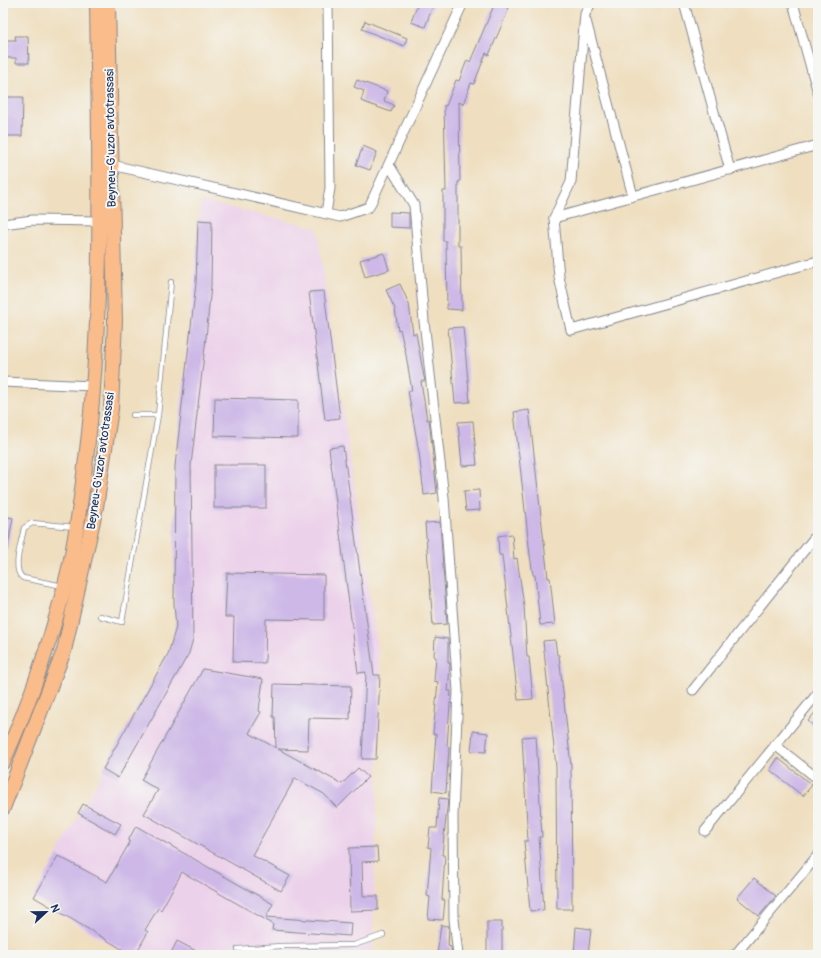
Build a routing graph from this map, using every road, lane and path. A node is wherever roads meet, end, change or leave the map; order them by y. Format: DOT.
graph roads {
  1 [pos="97,3"];
  2 [pos="108,3"];
  3 [pos="328,3"];
  4 [pos="463,3"];
  5 [pos="590,3"];
  6 [pos="684,3"];
  7 [pos="793,3"];
  8 [pos="584,14"];
  9 [pos="818,92"];
  10 [pos="818,145"];
  11 [pos="112,165"];
  12 [pos="389,165"];
  13 [pos="730,170"];
  14 [pos="633,196"];
  15 [pos="326,213"];
  16 [pos="554,218"];
  17 [pos="100,221"];
  18 [pos="3,224"];
  19 [pos="818,261"];
  20 [pos="171,282"];
  21 [pos="3,382"];
  22 [pos="93,390"];
  23 [pos="112,396"];
  24 [pos="158,414"];
  25 [pos="133,415"];
  26 [pos="77,528"];
  27 [pos="818,533"];
  28 [pos="64,586"];
  29 [pos="100,616"];
  30 [pos="693,690"];
  31 [pos="818,693"];
  32 [pos="775,745"];
  33 [pos="3,762"];
  34 [pos="818,779"];
  35 [pos="3,808"];
  36 [pos="705,831"];
  37 [pos="818,855"];
  38 [pos="383,935"];
  39 [pos="238,949"];
  40 [pos="458,955"];
  41 [pos="735,955"];
  1 -- 17 [label="highway, Beyneu-G'uzor avtotrassasi"];
  2 -- 11 [label="highway, Beyneu-G'uzor avtotrassasi"];
  3 -- 15 [label="street"];
  4 -- 12 [label="street"];
  5 -- 8 [label="street"];
  6 -- 13 [label="street"];
  7 -- 9 [label="street"];
  8 -- 14 [label="street"];
  8 -- 16 [label="street"];
  10 -- 13 [label="street"];
  11 -- 15 [label="street"];
  11 -- 23 [label="highway, Beyneu-G'uzor avtotrassasi"];
  12 -- 15 [label="street"];
  12 -- 40 [label="street"];
  13 -- 14 [label="street"];
  14 -- 16 [label="street"];
  16 -- 19 [label="street"];
  17 -- 18 [label="street"];
  17 -- 22 [label="highway, Beyneu-G'uzor avtotrassasi"];
  20 -- 24 [label="lane"];
  21 -- 22 [label="street"];
  22 -- 23 [label="highway"];
  22 -- 26 [label="highway, Beyneu-G'uzor avtotrassasi"];
  23 -- 35 [label="highway, Beyneu-G'uzor avtotrassasi"];
  24 -- 25 [label="lane"];
  24 -- 29 [label="lane"];
  26 -- 28 [label="highway, Beyneu-G'uzor avtotrassasi"];
  26 -- 28 [label="lane"];
  27 -- 30 [label="street"];
  28 -- 33 [label="highway, Beyneu-G'uzor avtotrassasi"];
  31 -- 32 [label="street"];
  32 -- 34 [label="street"];
  32 -- 36 [label="street"];
  37 -- 41 [label="street"];
  38 -- 39 [label="lane"];
}
